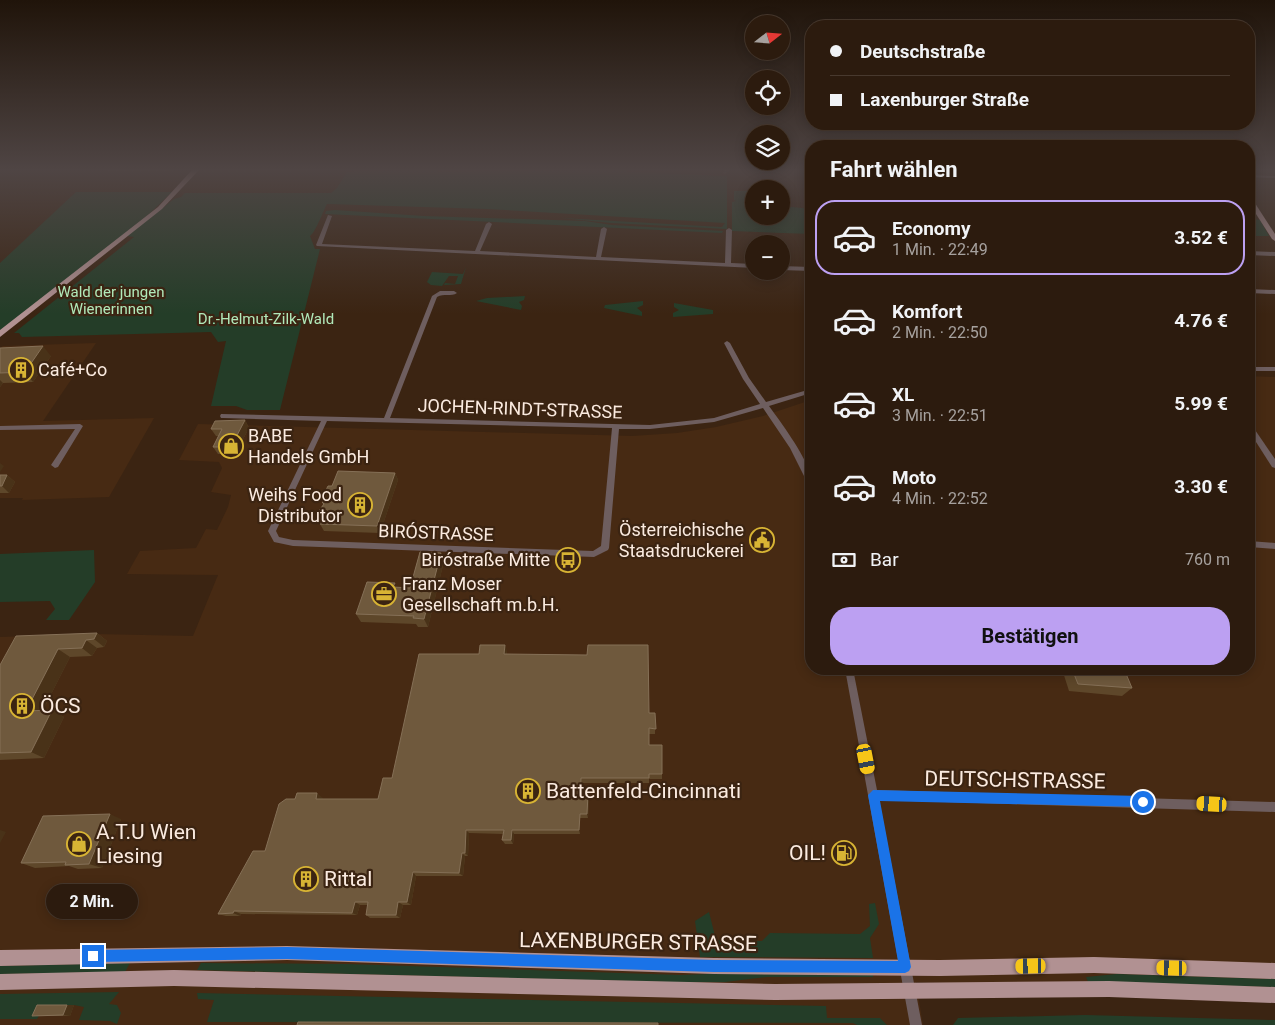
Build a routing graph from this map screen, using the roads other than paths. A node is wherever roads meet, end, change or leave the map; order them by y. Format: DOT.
graph roads {
  1 [pos="148,218"];
  2 [pos="329,218"];
  3 [pos="1262,218"];
  4 [pos="489,224"];
  5 [pos="604,229"];
  6 [pos="729,230"];
  7 [pos="1275,239"];
  8 [pos="476,253"];
  9 [pos="1255,253"];
  10 [pos="1275,254"];
  11 [pos="598,259"];
  12 [pos="728,265"];
  13 [pos="745,266"];
  14 [pos="790,268"];
  15 [pos="805,269"];
  16 [pos="1255,291"];
  17 [pos="454,292"];
  18 [pos="1275,292"];
  19 [pos="0,334"];
  20 [pos="727,343"];
  21 [pos="1255,369"];
  22 [pos="1275,370"];
  23 [pos="805,393"];
  24 [pos="764,406"];
  25 [pos="222,416"];
  26 [pos="325,419"];
  27 [pos="386,420"];
  28 [pos="616,426"];
  29 [pos="0,428"];
  30 [pos="1255,435"];
  31 [pos="55,465"];
  32 [pos="1275,465"];
  33 [pos="805,468"];
  34 [pos="1255,544"];
  35 [pos="1275,546"];
  36 [pos="850,675"];
  37 [pos="873,795"];
  38 [pos="1275,807"];
  39 [pos="0,958"];
  40 [pos="905,967"];
  41 [pos="1275,972"];
  42 [pos="0,982"];
  43 [pos="910,992"];
  44 [pos="1275,995"];
  45 [pos="916,1025"];
  1 -- 19 [label="main road"];
  2 -- 8 [label="street"];
  3 -- 7 [label="main road"];
  4 -- 8 [label="street"];
  5 -- 11 [label="street"];
  6 -- 12 [label="street"];
  8 -- 11 [label="street"];
  9 -- 10 [label="street"];
  11 -- 12 [label="street"];
  12 -- 13 [label="street"];
  14 -- 15 [label="street"];
  16 -- 18 [label="street"];
  17 -- 27 [label="street"];
  20 -- 24 [label="street"];
  21 -- 22 [label="street"];
  23 -- 24 [label="street, JOCHEN-RINDT-STRASSE"];
  24 -- 28 [label="street, JOCHEN-RINDT-STRASSE"];
  24 -- 33 [label="street"];
  25 -- 26 [label="street, JOCHEN-RINDT-STRASSE"];
  26 -- 27 [label="street, JOCHEN-RINDT-STRASSE"];
  26 -- 28 [label="street, BIRÓSTRASSE"];
  27 -- 28 [label="street, JOCHEN-RINDT-STRASSE"];
  29 -- 31 [label="street"];
  30 -- 32 [label="street"];
  34 -- 35 [label="street"];
  36 -- 37 [label="street"];
  37 -- 38 [label="street, DEUTSCHSTRASSE"];
  37 -- 40 [label="street"];
  39 -- 40 [label="main road, LAXENBURGER STRASSE"];
  40 -- 41 [label="main road, LAXENBURGER STRASSE"];
  40 -- 43 [label="street"];
  42 -- 43 [label="main road"];
  43 -- 44 [label="main road"];
  43 -- 45 [label="street"];
}
